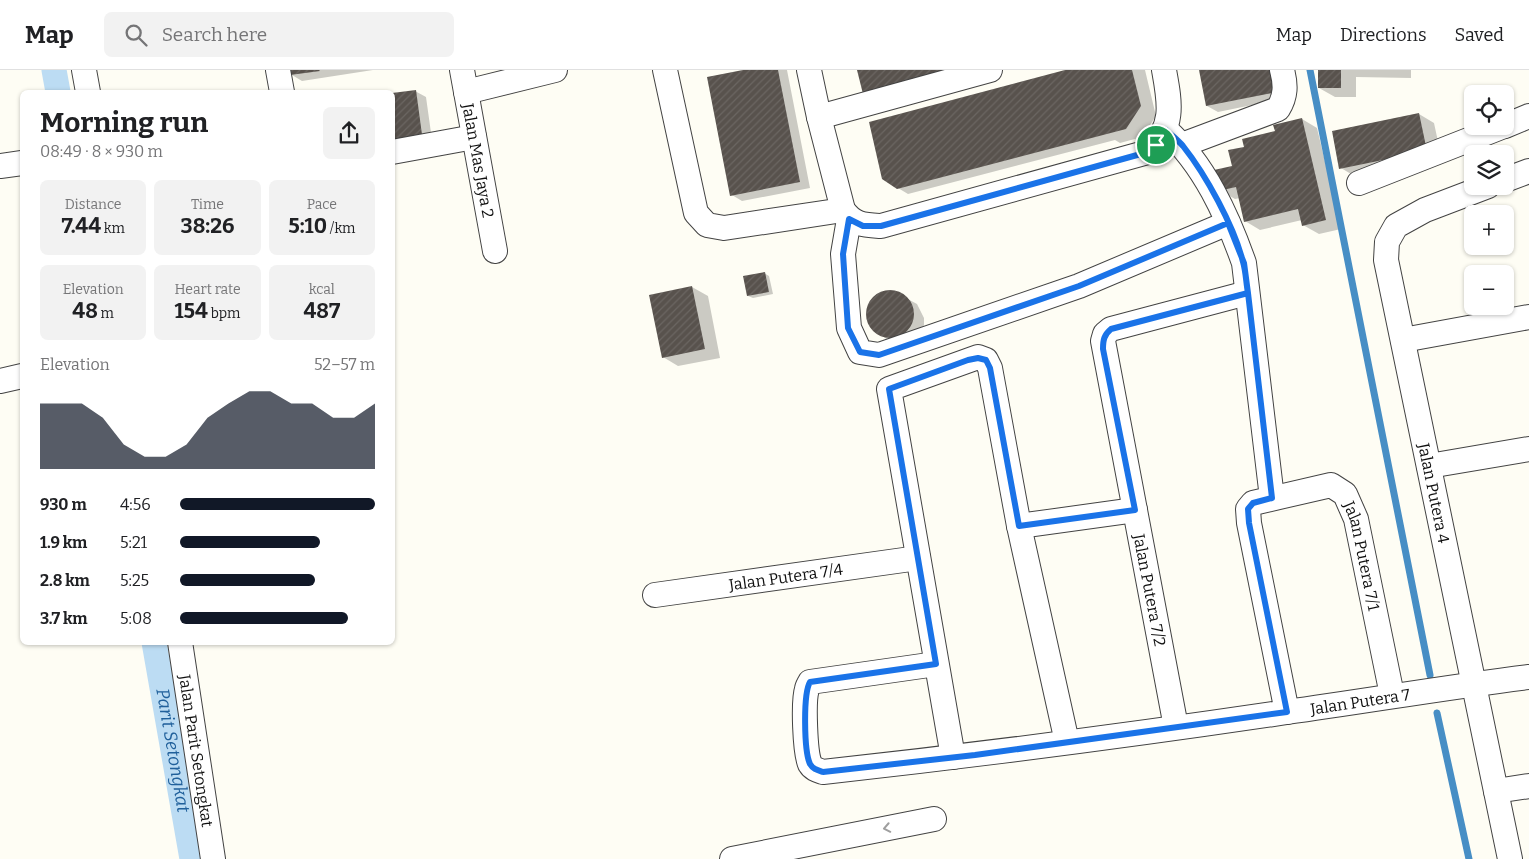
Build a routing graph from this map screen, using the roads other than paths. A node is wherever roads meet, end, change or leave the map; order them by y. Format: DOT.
graph roads {
  1 [pos="84,70"];
  2 [pos="278,70"];
  3 [pos="555,70"];
  4 [pos="665,70"];
  5 [pos="809,70"];
  6 [pos="990,70"];
  7 [pos="1164,70"];
  8 [pos="1282,70"];
  9 [pos="464,81"];
  10 [pos="88,90"];
  11 [pos="282,90"];
  12 [pos="1529,116"];
  13 [pos="819,117"];
  14 [pos="1514,122"];
  15 [pos="1481,135"];
  16 [pos="1174,137"];
  17 [pos="474,138"];
  18 [pos="395,151"];
  19 [pos="20,163"];
  20 [pos="0,166"];
  21 [pos="1529,171"];
  22 [pos="1514,177"];
  23 [pos="1359,183"];
  24 [pos="1464,195"];
  25 [pos="846,215"];
  26 [pos="1228,223"];
  27 [pos="495,251"];
  28 [pos="1248,293"];
  29 [pos="1529,317"];
  30 [pos="1402,340"];
  31 [pos="20,376"];
  32 [pos="0,381"];
  33 [pos="1529,449"];
  34 [pos="1429,466"];
  35 [pos="1272,498"];
  36 [pos="1135,510"];
  37 [pos="1019,526"];
  38 [pos="918,558"];
  39 [pos="655,595"];
  40 [pos="180,645"];
  41 [pos="936,664"];
  42 [pos="1529,677"];
  43 [pos="1474,684"];
  44 [pos="1392,695"];
  45 [pos="1287,712"];
  46 [pos="1176,727"];
  47 [pos="1067,742"];
  48 [pos="953,758"];
  49 [pos="1529,786"];
  50 [pos="1496,791"];
  51 [pos="934,819"];
  52 [pos="213,859"];
  53 [pos="732,859"];
  54 [pos="1510,859"];
  1 -- 10 [label="street"];
  2 -- 11 [label="street"];
  3 -- 9 [label="street"];
  4 -- 25 [label="street"];
  5 -- 13 [label="street"];
  6 -- 13 [label="street"];
  7 -- 16 [label="street"];
  8 -- 16 [label="street"];
  9 -- 17 [label="street, Jalan Mas Jaya 2"];
  12 -- 14 [label="street"];
  13 -- 25 [label="street"];
  15 -- 23 [label="street"];
  16 -- 25 [label="street"];
  16 -- 26 [label="street"];
  17 -- 18 [label="street"];
  17 -- 27 [label="street, Jalan Mas Jaya 2"];
  19 -- 20 [label="street"];
  21 -- 22 [label="street"];
  24 -- 30 [label="street, Jalan Putera 4"];
  25 -- 26 [label="street"];
  26 -- 28 [label="street"];
  28 -- 35 [label="street"];
  28 -- 36 [label="street, Jalan Putera 7/2"];
  29 -- 30 [label="street"];
  30 -- 34 [label="street, Jalan Putera 4"];
  31 -- 32 [label="street"];
  33 -- 34 [label="street"];
  34 -- 43 [label="street, Jalan Putera 4"];
  35 -- 44 [label="street, Jalan Putera 7/1"];
  35 -- 45 [label="street, Jalan Putera 7/1"];
  36 -- 37 [label="street"];
  36 -- 46 [label="street, Jalan Putera 7/2"];
  37 -- 38 [label="street"];
  37 -- 47 [label="street"];
  38 -- 39 [label="street, Jalan Putera 7/4"];
  38 -- 41 [label="street"];
  40 -- 52 [label="street, Jalan Parit Setongkat"];
  41 -- 48 [label="street"];
  41 -- 48 [label="street, Jalan Putera 7"];
  42 -- 43 [label="street, Jalan Putera 7"];
  43 -- 44 [label="street, Jalan Putera 7"];
  43 -- 50 [label="street, Jalan Putera 4"];
  44 -- 45 [label="street, Jalan Putera 7"];
  45 -- 46 [label="street, Jalan Putera 7"];
  46 -- 47 [label="street, Jalan Putera 7"];
  47 -- 48 [label="street, Jalan Putera 7"];
  49 -- 50 [label="street"];
  50 -- 54 [label="street, Jalan Putera 4"];
  51 -- 53 [label="street, one-way"];
}
